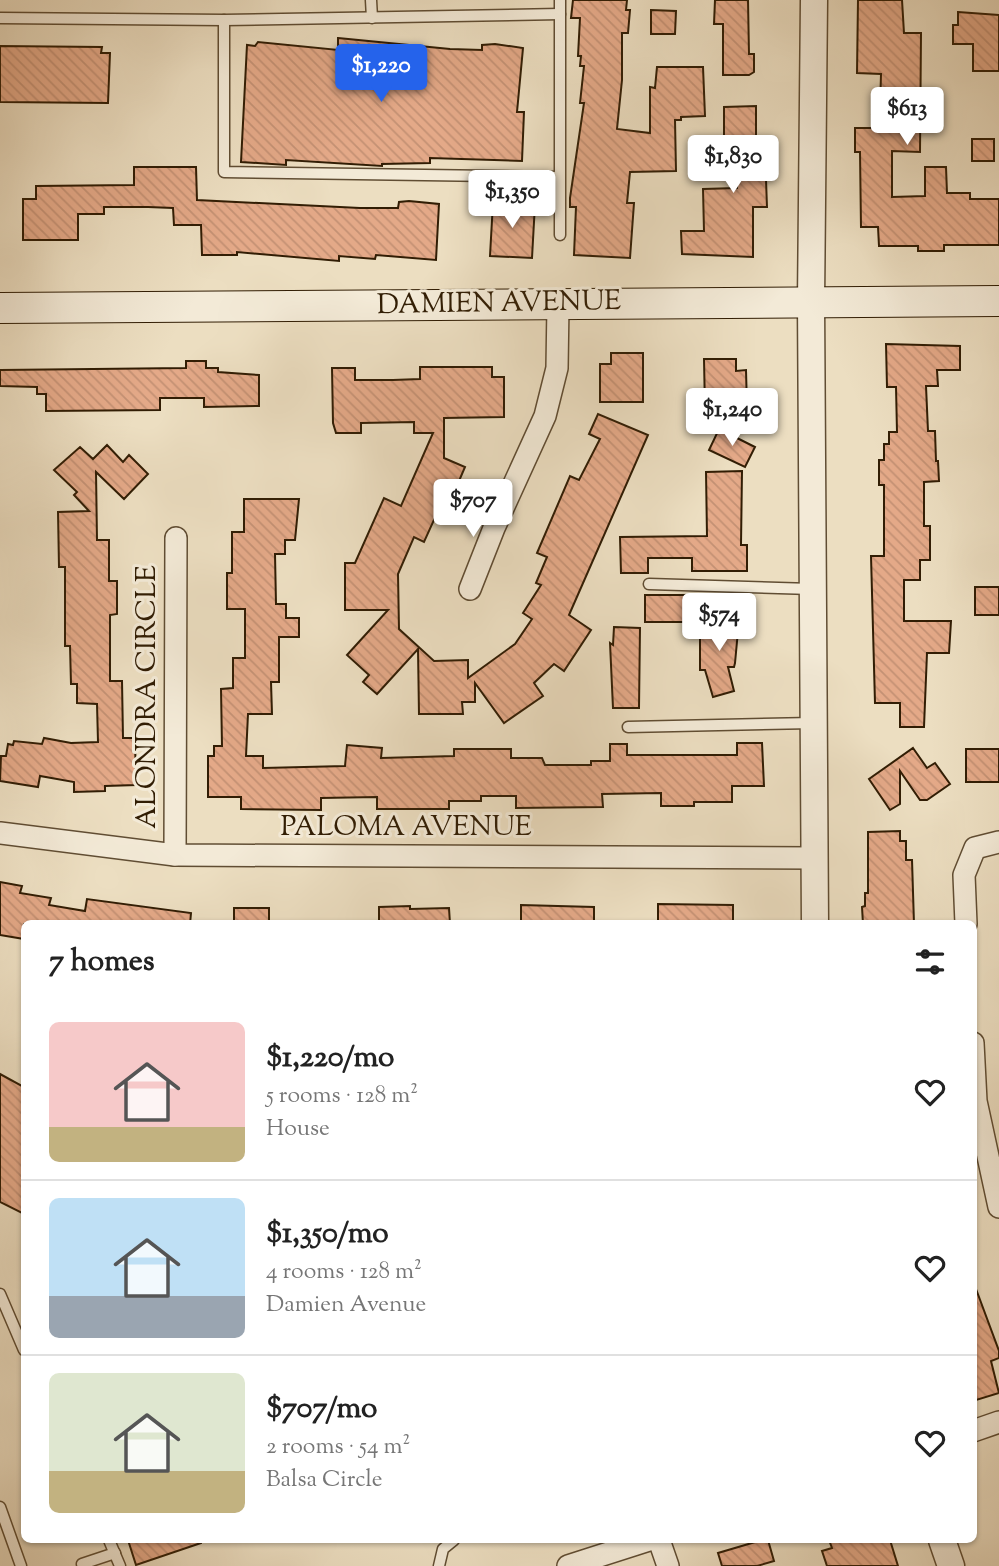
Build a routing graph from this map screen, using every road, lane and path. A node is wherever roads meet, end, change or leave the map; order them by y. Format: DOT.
graph roads {
  1 [pos="371,0"];
  2 [pos="560,0"];
  3 [pos="814,0"];
  4 [pos="560,14"];
  5 [pos="0,18"];
  6 [pos="372,18"];
  7 [pos="223,20"];
  8 [pos="559,177"];
  9 [pos="560,235"];
  10 [pos="999,301"];
  11 [pos="811,302"];
  12 [pos="558,304"];
  13 [pos="0,308"];
  14 [pos="176,538"];
  15 [pos="649,584"];
  16 [pos="470,589"];
  17 [pos="812,589"];
  18 [pos="813,723"];
  19 [pos="628,727"];
  20 [pos="0,833"];
  21 [pos="999,842"];
  22 [pos="175,856"];
  23 [pos="813,858"];
  24 [pos="815,920"];
  25 [pos="967,920"];
  26 [pos="977,1106"];
  27 [pos="999,1207"];
  28 [pos="0,1294"];
  29 [pos="13,1322"];
  30 [pos="0,1327"];
  31 [pos="21,1342"];
  32 [pos="999,1422"];
  33 [pos="977,1430"];
  34 [pos="0,1507"];
  35 [pos="111,1543"];
  36 [pos="450,1543"];
  37 [pos="640,1543"];
  38 [pos="660,1543"];
  39 [pos="943,1543"];
  40 [pos="116,1553"];
  41 [pos="82,1564"];
  42 [pos="21,1566"];
  43 [pos="120,1566"];
  44 [pos="439,1566"];
  45 [pos="568,1566"];
  46 [pos="668,1566"];
  47 [pos="951,1566"];
  1 -- 6 [label="lane"];
  2 -- 4 [label="lane"];
  3 -- 11 [label="street"];
  4 -- 6 [label="lane"];
  4 -- 8 [label="lane"];
  5 -- 7 [label="lane"];
  6 -- 7 [label="lane"];
  7 -- 8 [label="lane"];
  8 -- 9 [label="lane"];
  10 -- 11 [label="main road, DAMIEN AVENUE"];
  11 -- 12 [label="main road, DAMIEN AVENUE"];
  11 -- 17 [label="street"];
  12 -- 13 [label="main road, DAMIEN AVENUE"];
  12 -- 16 [label="street"];
  14 -- 22 [label="street, ALONDRA CIRCLE"];
  15 -- 17 [label="lane"];
  17 -- 18 [label="street"];
  18 -- 19 [label="lane"];
  18 -- 23 [label="street"];
  20 -- 22 [label="street, PALOMA AVENUE"];
  21 -- 25 [label="street"];
  22 -- 23 [label="street, PALOMA AVENUE"];
  23 -- 24 [label="street"];
  26 -- 27 [label="street"];
  28 -- 29 [label="lane"];
  29 -- 30 [label="lane"];
  29 -- 31 [label="lane"];
  32 -- 33 [label="street"];
  34 -- 42 [label="lane"];
  35 -- 40 [label="lane"];
  36 -- 44 [label="lane"];
  37 -- 45 [label="street"];
  38 -- 46 [label="street"];
  39 -- 47 [label="street"];
  40 -- 41 [label="lane"];
  40 -- 43 [label="lane"];
}
